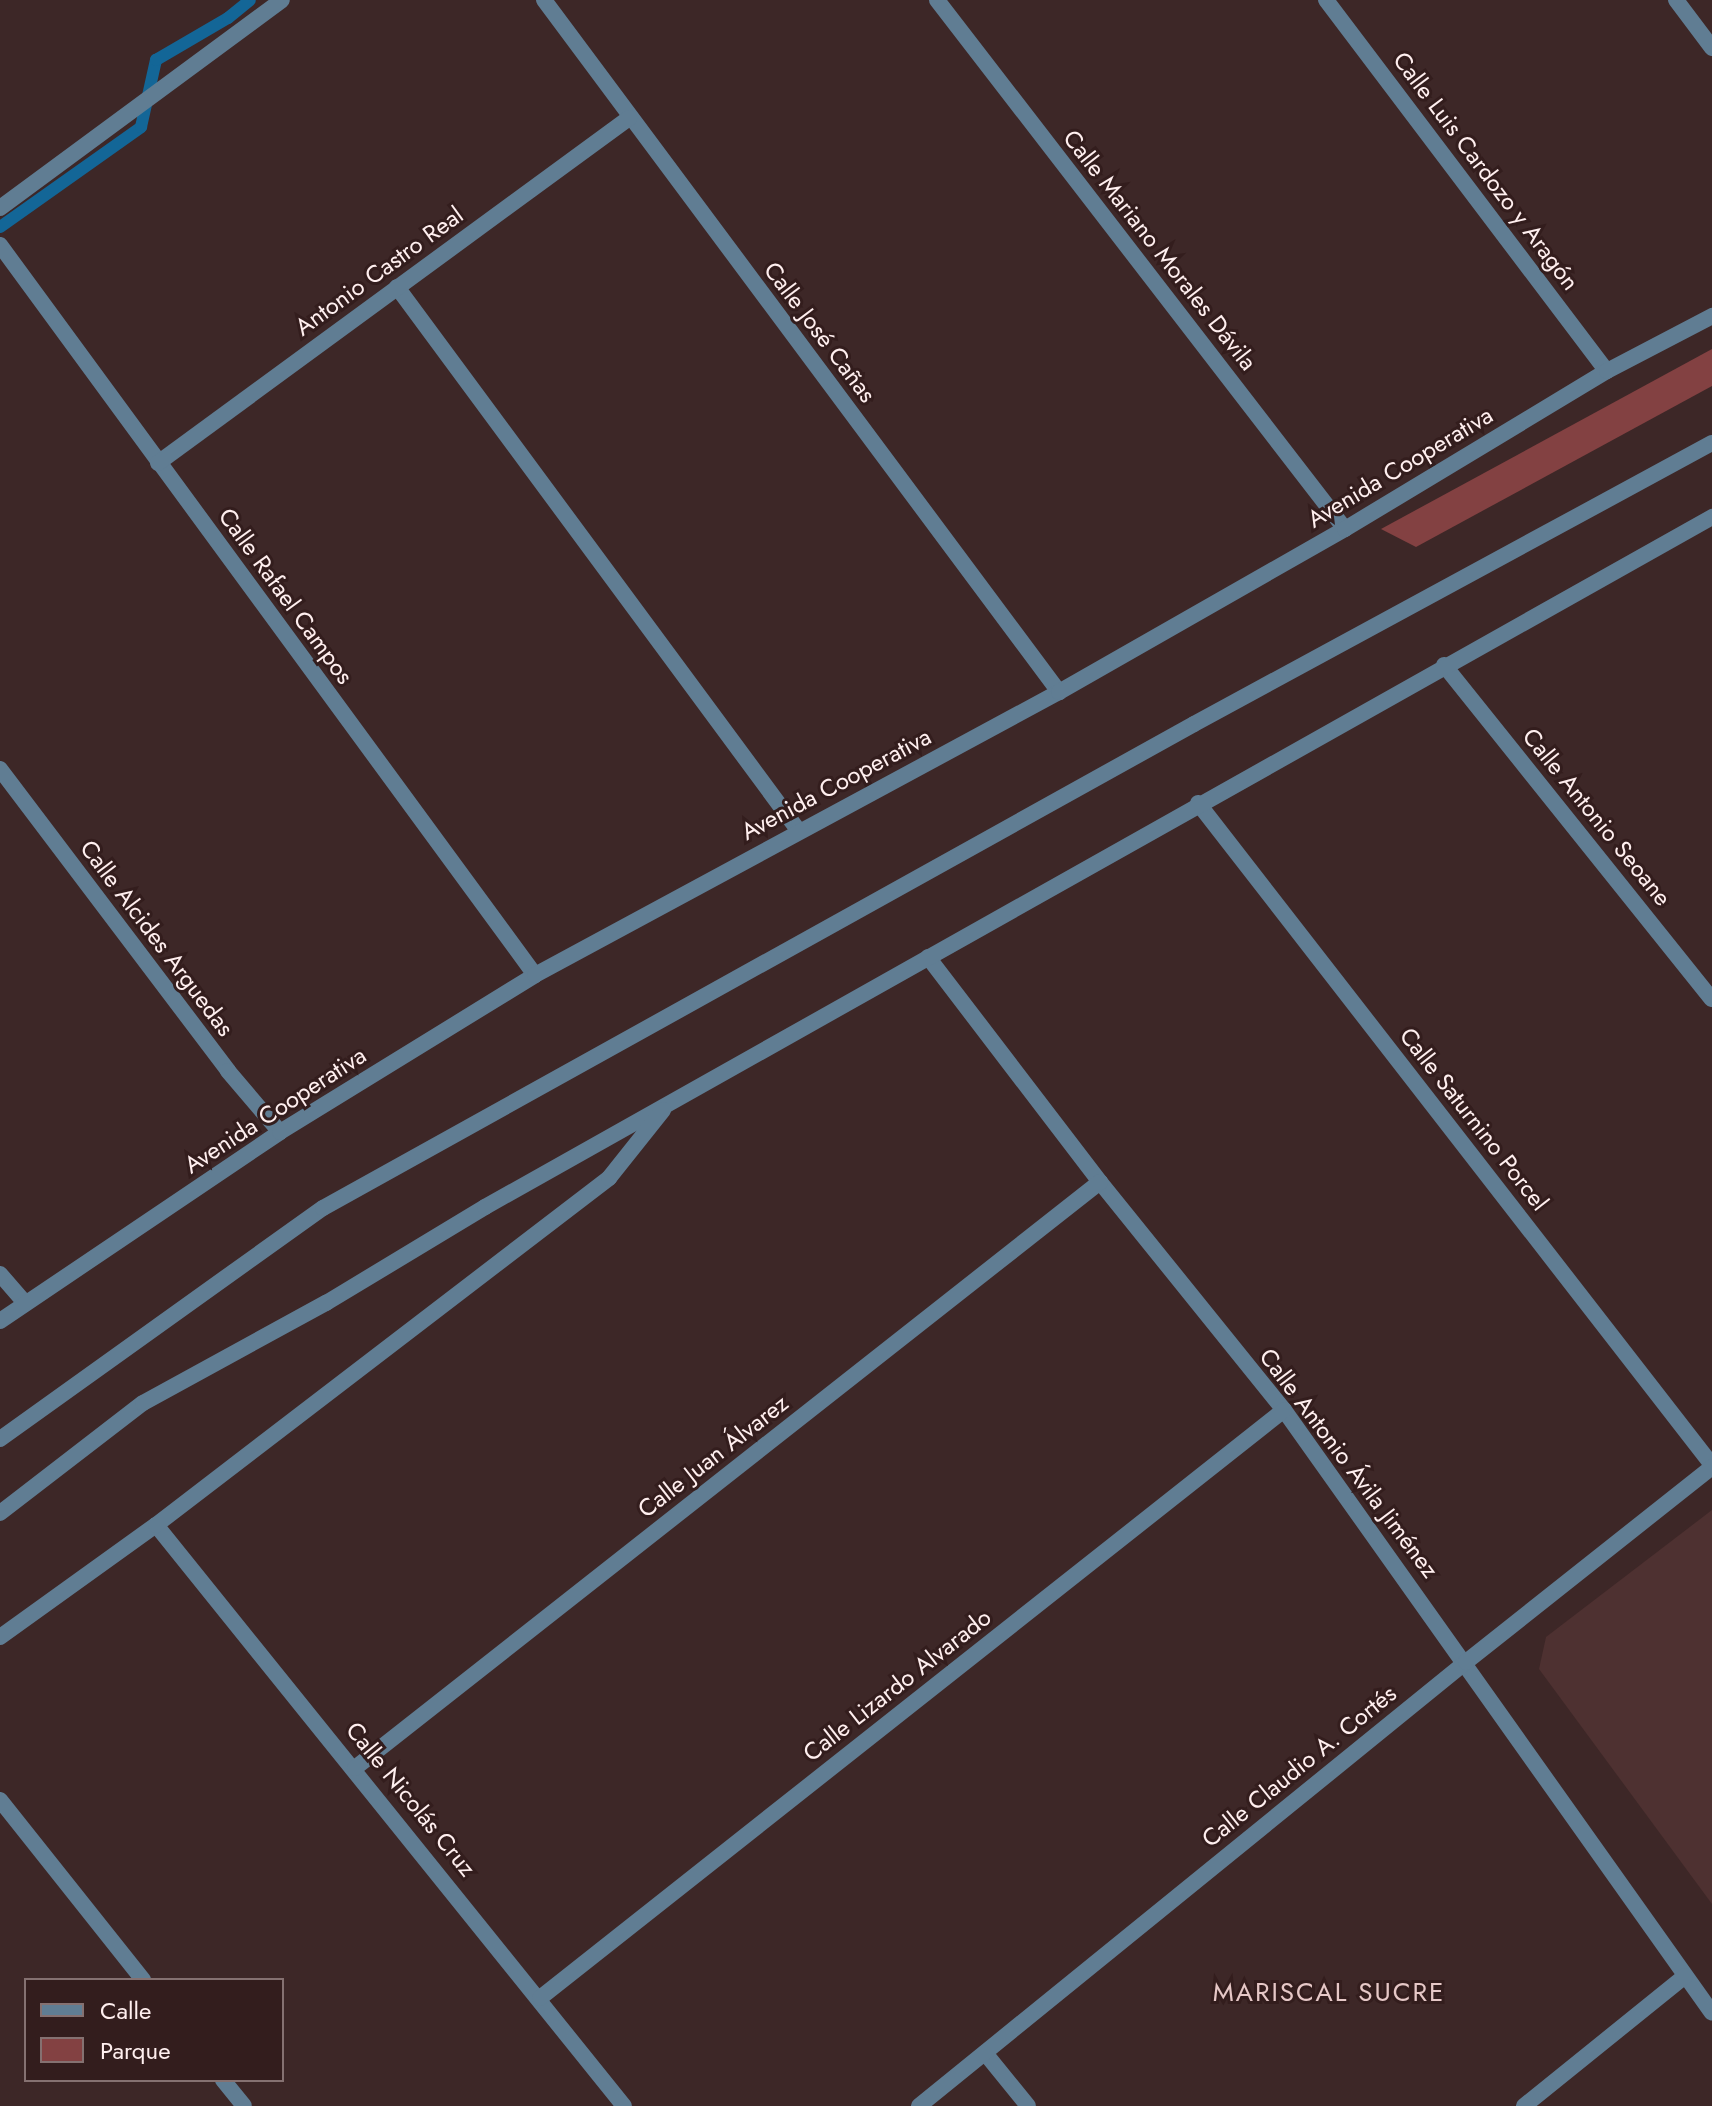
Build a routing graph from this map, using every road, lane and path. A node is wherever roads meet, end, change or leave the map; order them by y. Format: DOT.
graph roads {
  1 [pos="282,0"];
  2 [pos="544,0"];
  3 [pos="937,0"];
  4 [pos="1326,0"];
  5 [pos="1676,0"];
  6 [pos="1712,48"];
  7 [pos="629,118"];
  8 [pos="0,208"];
  9 [pos="0,245"];
  10 [pos="397,287"];
  11 [pos="1712,316"];
  12 [pos="1607,371"];
  13 [pos="1712,443"];
  14 [pos="158,463"];
  15 [pos="1712,518"];
  16 [pos="1345,529"];
  17 [pos="1444,665"];
  18 [pos="1059,692"];
  19 [pos="0,769"];
  20 [pos="1198,803"];
  21 [pos="798,830"];
  22 [pos="928,957"];
  23 [pos="535,975"];
  24 [pos="1712,999"];
  25 [pos="669,1103"];
  26 [pos="280,1132"];
  27 [pos="1100,1182"];
  28 [pos="0,1274"];
  29 [pos="25,1303"];
  30 [pos="0,1321"];
  31 [pos="1284,1410"];
  32 [pos="0,1439"];
  33 [pos="1712,1466"];
  34 [pos="0,1513"];
  35 [pos="156,1525"];
  36 [pos="0,1637"];
  37 [pos="1466,1662"];
  38 [pos="355,1768"];
  39 [pos="0,1800"];
  40 [pos="1685,1976"];
  41 [pos="141,1978"];
  42 [pos="540,1998"];
  43 [pos="1712,2013"];
  44 [pos="985,2053"];
  45 [pos="225,2082"];
  46 [pos="244,2106"];
  47 [pos="624,2106"];
  48 [pos="919,2106"];
  49 [pos="1028,2106"];
  50 [pos="1524,2106"];
  1 -- 8 [label="street"];
  2 -- 7 [label="street, Calle José Cañas"];
  3 -- 16 [label="street, Calle Mariano Morales Dávila"];
  4 -- 12 [label="street, Calle Luis Cardozo y Aragón"];
  5 -- 6 [label="street"];
  7 -- 10 [label="street, Antonio Castro Real"];
  7 -- 18 [label="street, Calle José Cañas"];
  9 -- 14 [label="street, Calle Rafael Campos"];
  10 -- 14 [label="street, Antonio Castro Real"];
  10 -- 21 [label="street"];
  11 -- 12 [label="street, Avenida Cooperativa"];
  12 -- 16 [label="street, Avenida Cooperativa"];
  13 -- 32 [label="street"];
  14 -- 23 [label="street, Calle Rafael Campos"];
  15 -- 17 [label="street"];
  16 -- 18 [label="street, Avenida Cooperativa"];
  17 -- 20 [label="street"];
  17 -- 24 [label="street, Calle Antonio Seoane"];
  18 -- 21 [label="street, Avenida Cooperativa"];
  19 -- 26 [label="street, Calle Alcides Arguedas"];
  20 -- 22 [label="street"];
  20 -- 33 [label="street, Calle Saturnino Porcel"];
  21 -- 23 [label="street, Avenida Cooperativa"];
  22 -- 25 [label="street"];
  22 -- 27 [label="street, Calle Antonio Ávila Jiménez"];
  23 -- 26 [label="street, Avenida Cooperativa"];
  25 -- 34 [label="street"];
  25 -- 35 [label="street"];
  26 -- 29 [label="street, Avenida Cooperativa"];
  27 -- 31 [label="street, Calle Antonio Ávila Jiménez"];
  27 -- 38 [label="street, Calle Juan Álvarez"];
  28 -- 29 [label="street"];
  29 -- 30 [label="street, Avenida Cooperativa"];
  31 -- 37 [label="street, Calle Antonio Ávila Jiménez"];
  31 -- 42 [label="street, Calle Lizardo Alvarado"];
  33 -- 37 [label="street, Calle Claudio A. Cortés"];
  35 -- 36 [label="street"];
  35 -- 38 [label="street, Calle Nicolás Cruz"];
  37 -- 40 [label="street, Calle Antonio Ávila Jiménez"];
  37 -- 44 [label="street, Calle Claudio A. Cortés"];
  38 -- 42 [label="street, Calle Nicolás Cruz"];
  39 -- 41 [label="street"];
  40 -- 43 [label="street, Calle Antonio Ávila Jiménez"];
  40 -- 50 [label="street"];
  42 -- 47 [label="street, Calle Nicolás Cruz"];
  44 -- 48 [label="street, Calle Claudio A. Cortés"];
  44 -- 49 [label="street"];
  45 -- 46 [label="street"];
}
